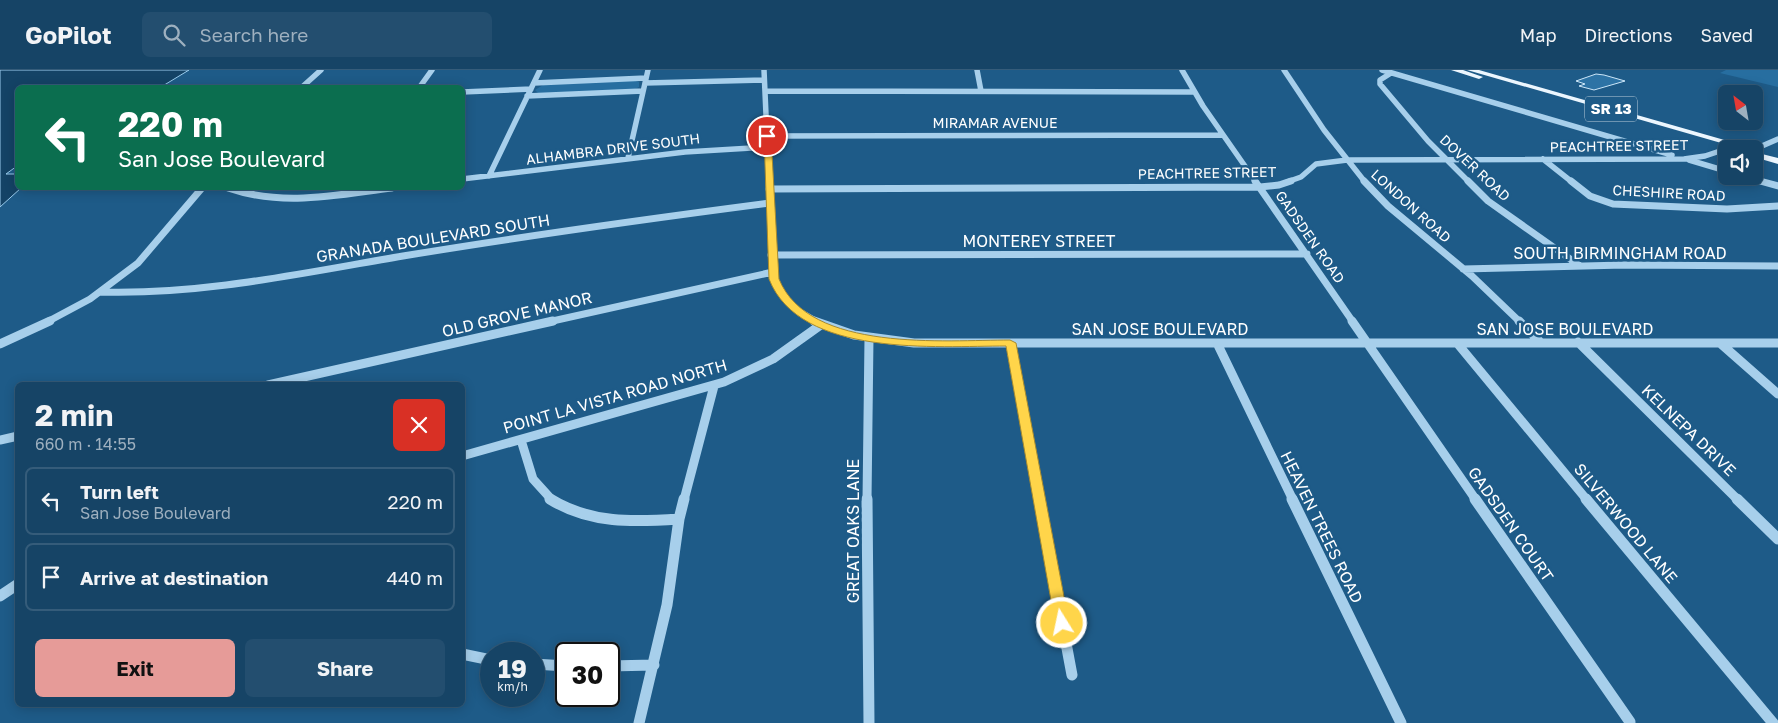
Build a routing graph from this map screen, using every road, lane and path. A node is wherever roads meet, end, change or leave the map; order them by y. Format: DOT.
graph roads {
  1 [pos="321,70"];
  2 [pos="432,70"];
  3 [pos="540,70"];
  4 [pos="648,70"];
  5 [pos="764,70"];
  6 [pos="977,70"];
  7 [pos="1182,70"];
  8 [pos="1284,70"];
  9 [pos="1382,70"];
  10 [pos="1455,70"];
  11 [pos="1470,70"];
  12 [pos="1391,73"];
  13 [pos="764,80"];
  14 [pos="646,81"];
  15 [pos="304,85"];
  16 [pos="421,85"];
  17 [pos="532,86"];
  18 [pos="1529,89"];
  19 [pos="643,91"];
  20 [pos="765,91"];
  21 [pos="465,92"];
  22 [pos="981,92"];
  23 [pos="1194,92"];
  24 [pos="527,96"];
  25 [pos="1223,135"];
  26 [pos="767,136"];
  27 [pos="1778,139"];
  28 [pos="1718,144"];
  29 [pos="1763,146"];
  30 [pos="768,147"];
  31 [pos="1718,152"];
  32 [pos="1763,152"];
  33 [pos="1763,154"];
  34 [pos="1778,156"];
  35 [pos="628,158"];
  36 [pos="1543,159"];
  37 [pos="1684,159"];
  38 [pos="1347,160"];
  39 [pos="1446,160"];
  40 [pos="1778,161"];
  41 [pos="1718,169"];
  42 [pos="489,176"];
  43 [pos="465,179"];
  44 [pos="1763,182"];
  45 [pos="1778,186"];
  46 [pos="1260,188"];
  47 [pos="769,189"];
  48 [pos="200,190"];
  49 [pos="235,190"];
  50 [pos="359,190"];
  51 [pos="343,191"];
  52 [pos="770,203"];
  53 [pos="1778,206"];
  54 [pos="1307,254"];
  55 [pos="772,255"];
  56 [pos="1580,266"];
  57 [pos="1778,266"];
  58 [pos="1463,269"];
  59 [pos="773,272"];
  60 [pos="100,292"];
  61 [pos="822,324"];
  62 [pos="869,338"];
  63 [pos="1457,342"];
  64 [pos="1540,342"];
  65 [pos="1578,342"];
  66 [pos="1010,343"];
  67 [pos="1217,343"];
  68 [pos="1369,343"];
  69 [pos="1720,343"];
  70 [pos="1778,343"];
  71 [pos="0,344"];
  72 [pos="281,382"];
  73 [pos="714,386"];
  74 [pos="1778,394"];
  75 [pos="15,437"];
  76 [pos="0,440"];
  77 [pos="521,440"];
  78 [pos="465,455"];
  79 [pos="679,519"];
  80 [pos="1778,539"];
  81 [pos="15,586"];
  82 [pos="0,596"];
  83 [pos="465,655"];
  84 [pos="480,658"];
  85 [pos="654,665"];
  86 [pos="620,666"];
  87 [pos="1072,675"];
  88 [pos="1630,722"];
  89 [pos="639,723"];
  90 [pos="869,723"];
  91 [pos="1401,723"];
  92 [pos="1772,723"];
  1 -- 15 [label="street"];
  2 -- 16 [label="street"];
  3 -- 17 [label="street"];
  4 -- 14 [label="street"];
  5 -- 13 [label="street, SAN JOSE BOULEVARD"];
  6 -- 22 [label="street"];
  7 -- 23 [label="street, GADSDEN ROAD"];
  8 -- 38 [label="street, LONDON ROAD"];
  9 -- 12 [label="street"];
  10 -- 18 [label="main road, SR 13"];
  11 -- 18 [label="main road, SR 13"];
  12 -- 37 [label="street"];
  12 -- 39 [label="street, DOVER ROAD"];
  13 -- 14 [label="street"];
  13 -- 20 [label="street, SAN JOSE BOULEVARD"];
  14 -- 17 [label="street"];
  14 -- 19 [label="street"];
  17 -- 21 [label="street"];
  17 -- 24 [label="street"];
  18 -- 28 [label="main road, SR 13"];
  19 -- 24 [label="street"];
  19 -- 35 [label="street"];
  20 -- 22 [label="street"];
  20 -- 26 [label="street, SAN JOSE BOULEVARD"];
  22 -- 23 [label="street"];
  23 -- 25 [label="street, GADSDEN ROAD"];
  24 -- 42 [label="street"];
  25 -- 26 [label="street, MIRAMAR AVENUE"];
  25 -- 46 [label="street, GADSDEN ROAD"];
  26 -- 30 [label="street, SAN JOSE BOULEVARD"];
  27 -- 29 [label="street"];
  30 -- 35 [label="street, ALHAMBRA DRIVE SOUTH"];
  30 -- 47 [label="street, SAN JOSE BOULEVARD"];
  31 -- 37 [label="street, PEACHTREE STREET"];
  32 -- 34 [label="main road, SR 13"];
  33 -- 40 [label="main road, SR 13"];
  35 -- 42 [label="street, ALHAMBRA DRIVE SOUTH"];
  36 -- 37 [label="street, PEACHTREE STREET"];
  36 -- 39 [label="street, PEACHTREE STREET"];
  36 -- 53 [label="street, CHESHIRE ROAD"];
  37 -- 41 [label="street"];
  38 -- 39 [label="street, PEACHTREE STREET"];
  38 -- 46 [label="street, PEACHTREE STREET"];
  38 -- 58 [label="street, LONDON ROAD"];
  39 -- 56 [label="street, DOVER ROAD"];
  42 -- 43 [label="street, ALHAMBRA DRIVE SOUTH"];
  44 -- 45 [label="street"];
  46 -- 47 [label="street, PEACHTREE STREET"];
  46 -- 54 [label="street, GADSDEN ROAD"];
  47 -- 52 [label="street, SAN JOSE BOULEVARD"];
  48 -- 60 [label="street"];
  49 -- 51 [label="street"];
  50 -- 51 [label="street"];
  52 -- 55 [label="street, SAN JOSE BOULEVARD"];
  52 -- 60 [label="street, GRANADA BOULEVARD SOUTH"];
  54 -- 55 [label="street, MONTEREY STREET"];
  54 -- 68 [label="street, GADSDEN ROAD"];
  55 -- 59 [label="street, SAN JOSE BOULEVARD"];
  56 -- 57 [label="street, SOUTH BIRMINGHAM ROAD"];
  56 -- 58 [label="street, SOUTH BIRMINGHAM ROAD"];
  58 -- 64 [label="street, LONDON ROAD"];
  59 -- 61 [label="street, SAN JOSE BOULEVARD"];
  59 -- 72 [label="street, OLD GROVE MANOR"];
  60 -- 71 [label="street"];
  61 -- 62 [label="street, SAN JOSE BOULEVARD"];
  61 -- 73 [label="street, POINT LA VISTA ROAD NORTH"];
  62 -- 66 [label="street, SAN JOSE BOULEVARD"];
  62 -- 90 [label="street, GREAT OAKS LANE"];
  63 -- 64 [label="street, SAN JOSE BOULEVARD"];
  63 -- 68 [label="street, SAN JOSE BOULEVARD"];
  63 -- 92 [label="street, SILVERWOOD LANE"];
  64 -- 65 [label="street, SAN JOSE BOULEVARD"];
  65 -- 69 [label="street, SAN JOSE BOULEVARD"];
  65 -- 80 [label="street, KELNEPA DRIVE"];
  66 -- 67 [label="street, SAN JOSE BOULEVARD"];
  66 -- 87 [label="street"];
  67 -- 68 [label="street, SAN JOSE BOULEVARD"];
  67 -- 91 [label="street, HEAVEN TREES ROAD"];
  68 -- 88 [label="street, GADSDEN COURT"];
  69 -- 70 [label="street, SAN JOSE BOULEVARD"];
  69 -- 74 [label="street"];
  73 -- 77 [label="street, POINT LA VISTA ROAD NORTH"];
  73 -- 79 [label="street"];
  75 -- 76 [label="street"];
  77 -- 78 [label="street, POINT LA VISTA ROAD NORTH"];
  77 -- 79 [label="street"];
  79 -- 85 [label="street"];
  81 -- 82 [label="street"];
  83 -- 84 [label="street"];
  85 -- 86 [label="street"];
  85 -- 89 [label="street"];
}
